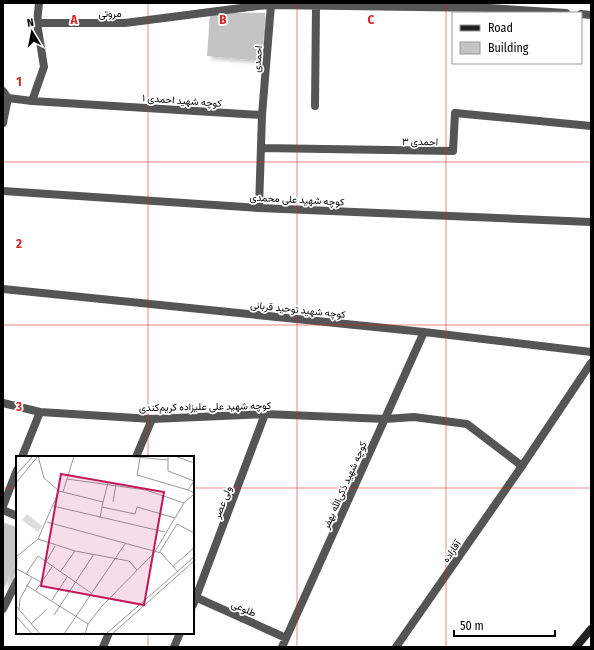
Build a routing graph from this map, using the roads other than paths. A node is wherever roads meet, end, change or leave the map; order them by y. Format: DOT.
graph roads {
  1 [pos="39,3"];
  2 [pos="257,4"];
  3 [pos="301,4"];
  4 [pos="272,5"];
  5 [pos="316,6"];
  6 [pos="551,12"];
  7 [pos="36,23"];
  8 [pos="3,91"];
  9 [pos="8,98"];
  10 [pos="32,101"];
  11 [pos="315,106"];
  12 [pos="262,115"];
  13 [pos="3,123"];
  14 [pos="591,126"];
  15 [pos="261,148"];
  16 [pos="3,191"];
  17 [pos="259,208"];
  18 [pos="591,222"];
  19 [pos="3,289"];
  20 [pos="424,332"];
  21 [pos="591,352"];
  22 [pos="591,363"];
  23 [pos="3,403"];
  24 [pos="40,412"];
  25 [pos="265,414"];
  26 [pos="152,419"];
  27 [pos="385,419"];
  28 [pos="22,456"];
  29 [pos="136,456"];
  30 [pos="522,466"];
  31 [pos="16,473"];
  32 [pos="3,506"];
  33 [pos="3,510"];
  34 [pos="16,516"];
  35 [pos="16,583"];
  36 [pos="194,599"];
  37 [pos="3,609"];
  38 [pos="591,628"];
  39 [pos="109,634"];
  40 [pos="180,634"];
  41 [pos="286,638"];
  42 [pos="103,647"];
  43 [pos="174,647"];
  44 [pos="282,647"];
  45 [pos="396,647"];
  46 [pos="576,647"];
  1 -- 7 [label="street"];
  2 -- 4 [label="street, مروتی"];
  2 -- 7 [label="street, مروتی"];
  3 -- 4 [label="street, مروتی"];
  3 -- 5 [label="street, مروتی"];
  4 -- 12 [label="street, احمدی"];
  5 -- 6 [label="street, مروتی"];
  5 -- 11 [label="street"];
  7 -- 10 [label="street"];
  8 -- 9 [label="street"];
  9 -- 10 [label="street, کوچه شهید احمدی ۱"];
  9 -- 13 [label="street"];
  10 -- 12 [label="street, کوچه شهید احمدی ۱"];
  12 -- 15 [label="street"];
  14 -- 15 [label="street, احمدی ۳"];
  15 -- 17 [label="street"];
  16 -- 17 [label="street, کوچه شهید علی محمدی"];
  17 -- 18 [label="street, کوچه شهید علی محمدی"];
  19 -- 20 [label="street, کوچه شهید توحید قربانی"];
  20 -- 21 [label="street, کوچه شهید توحید قربانی"];
  20 -- 27 [label="street, کوچه شهید ذکی‌الله بهفر"];
  22 -- 30 [label="street, آقازاده"];
  23 -- 24 [label="street, کوچه شهید علی علیزاده کریم‌کندی"];
  24 -- 26 [label="street, کوچه شهید علی علیزاده کریم‌کندی"];
  24 -- 28 [label="street"];
  25 -- 26 [label="street, کوچه شهید علی علیزاده کریم‌کندی"];
  25 -- 27 [label="street, کوچه شهید علی علیزاده کریم‌کندی"];
  25 -- 36 [label="street, ولی عصر"];
  26 -- 29 [label="street"];
  27 -- 30 [label="street"];
  27 -- 41 [label="street, کوچه شهید ذکی‌الله بهفر"];
  30 -- 45 [label="street, آقازاده"];
  31 -- 32 [label="street"];
  33 -- 34 [label="street"];
  35 -- 37 [label="street"];
  36 -- 41 [label="street, طلوعی"];
  38 -- 46 [label="main road"];
  39 -- 42 [label="street"];
  40 -- 43 [label="street"];
  41 -- 44 [label="street, کوچه شهید ذکی‌الله بهفر"];
}
